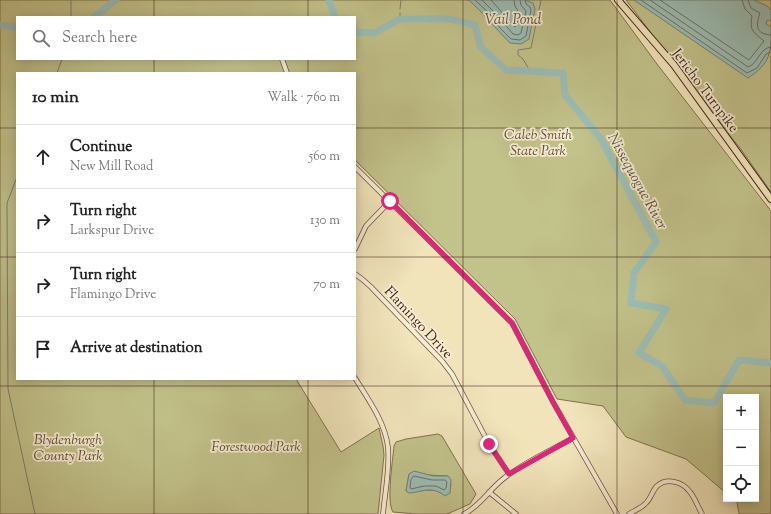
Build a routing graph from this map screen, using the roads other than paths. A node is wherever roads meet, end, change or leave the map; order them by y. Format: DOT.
graph roads {
  1 [pos="618,0"];
  2 [pos="282,60"];
  3 [pos="287,72"];
  4 [pos="356,167"];
  5 [pos="771,199"];
  6 [pos="390,201"];
  7 [pos="356,247"];
  8 [pos="356,275"];
  9 [pos="356,380"];
  10 [pos="573,438"];
  11 [pos="509,474"];
  12 [pos="489,492"];
  13 [pos="383,514"];
  14 [pos="464,514"];
  15 [pos="516,514"];
  16 [pos="617,514"];
  17 [pos="629,514"];
  18 [pos="702,514"];
  1 -- 5 [label="main road, Jericho Turnpike"];
  2 -- 3 [label="street"];
  4 -- 6 [label="street"];
  6 -- 7 [label="street"];
  6 -- 10 [label="street"];
  8 -- 11 [label="street, Flamingo Drive"];
  9 -- 13 [label="street"];
  10 -- 11 [label="street"];
  10 -- 16 [label="street"];
  11 -- 12 [label="street"];
  12 -- 14 [label="street"];
  12 -- 15 [label="street"];
  17 -- 18 [label="street"];
}
